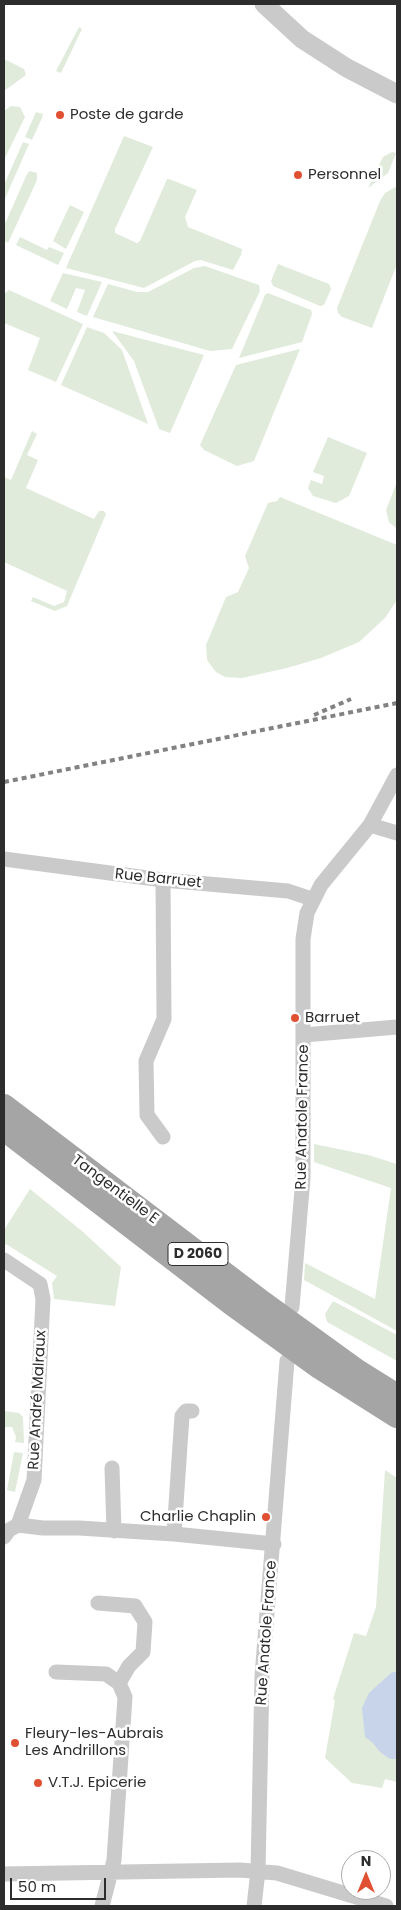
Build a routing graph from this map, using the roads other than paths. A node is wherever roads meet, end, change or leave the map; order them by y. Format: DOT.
graph roads {
  1 [pos="264,4"];
  2 [pos="397,94"];
  3 [pos="397,775"];
  4 [pos="370,825"];
  5 [pos="397,833"];
  6 [pos="4,859"];
  7 [pos="163,880"];
  8 [pos="312,899"];
  9 [pos="397,1027"];
  10 [pos="304,1034"];
  11 [pos="4,1106"];
  12 [pos="4,1130"];
  13 [pos="163,1137"];
  14 [pos="4,1260"];
  15 [pos="292,1308"];
  16 [pos="312,1340"];
  17 [pos="287,1361"];
  18 [pos="397,1386"];
  19 [pos="397,1396"];
  20 [pos="192,1411"];
  21 [pos="397,1416"];
  22 [pos="112,1468"];
  23 [pos="18,1525"];
  24 [pos="114,1531"];
  25 [pos="174,1534"];
  26 [pos="4,1537"];
  27 [pos="274,1544"];
  28 [pos="98,1604"];
  29 [pos="56,1672"];
  30 [pos="119,1683"];
  31 [pos="258,1871"];
  32 [pos="111,1872"];
  33 [pos="4,1874"];
  34 [pos="102,1906"];
  35 [pos="254,1906"];
  36 [pos="386,1906"];
  1 -- 2 [label="street"];
  3 -- 4 [label="street, Rue Anatole France"];
  4 -- 5 [label="street"];
  4 -- 8 [label="street, Rue Anatole France"];
  6 -- 7 [label="street, Rue Barruet"];
  7 -- 8 [label="street, Rue Barruet"];
  7 -- 13 [label="street"];
  8 -- 10 [label="street, Rue Anatole France"];
  9 -- 10 [label="street"];
  10 -- 15 [label="street, Rue Anatole France"];
  11 -- 16 [label="main road, Tangentielle E / D 2060"];
  12 -- 21 [label="main road, Tangentielle E / D 2060"];
  14 -- 23 [label="street, Rue André Malraux"];
  16 -- 18 [label="main road"];
  16 -- 19 [label="main road, Tangentielle E / D 2060"];
  17 -- 27 [label="street, Rue Anatole France"];
  20 -- 25 [label="street"];
  22 -- 24 [label="street"];
  23 -- 24 [label="street"];
  23 -- 26 [label="street, Rue André Malraux"];
  24 -- 25 [label="street"];
  25 -- 27 [label="street"];
  27 -- 31 [label="street, Rue Anatole France"];
  28 -- 30 [label="street"];
  29 -- 30 [label="street"];
  30 -- 32 [label="street"];
  31 -- 32 [label="street"];
  31 -- 35 [label="street, Rue Anatole France"];
  31 -- 36 [label="street"];
  32 -- 33 [label="street"];
  32 -- 34 [label="street"];
}
